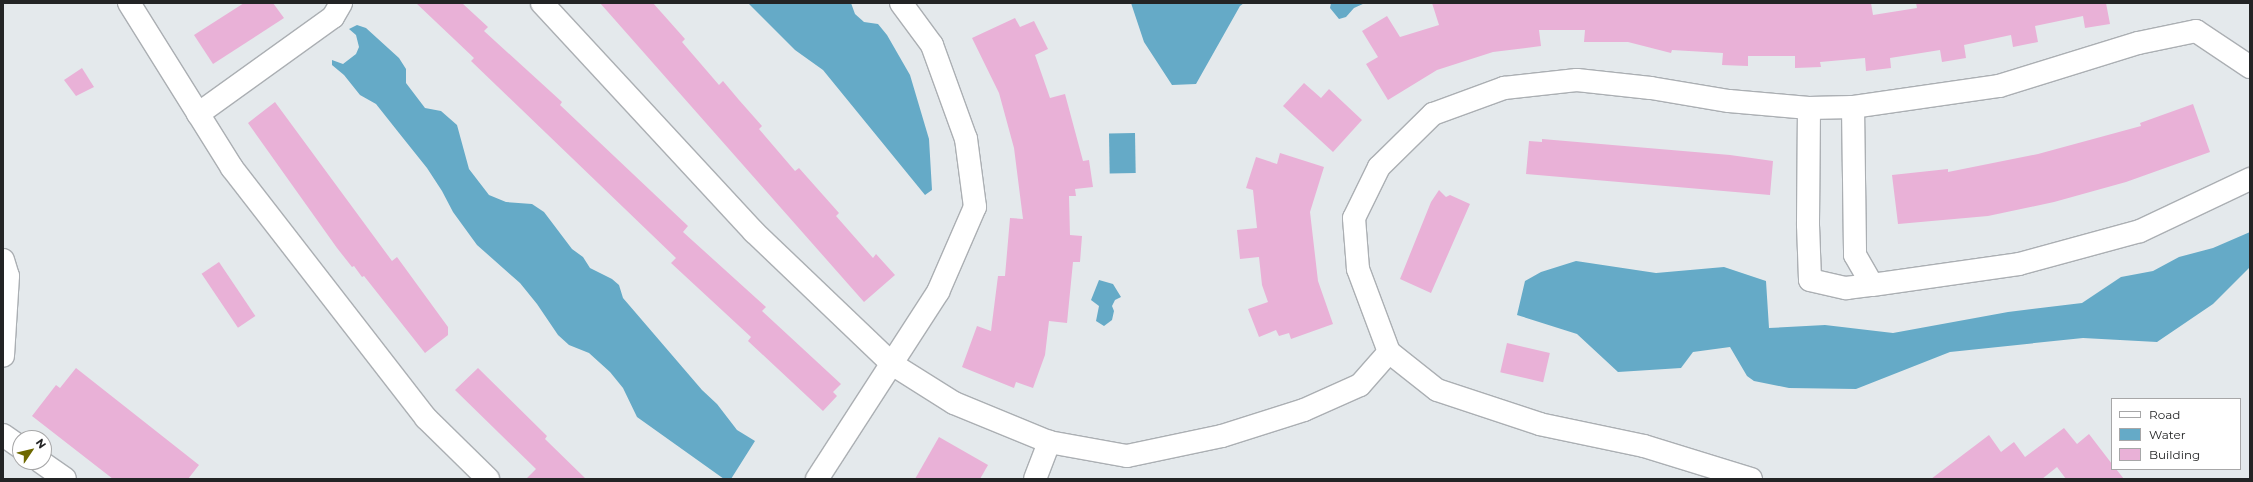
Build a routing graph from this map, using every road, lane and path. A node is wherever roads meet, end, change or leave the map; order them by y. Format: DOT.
graph roads {
  1 [pos="129,3"];
  2 [pos="341,3"];
  3 [pos="542,3"];
  4 [pos="900,3"];
  5 [pos="2250,67"];
  6 [pos="1853,107"];
  7 [pos="1809,108"];
  8 [pos="198,114"];
  9 [pos="2250,180"];
  10 [pos="3,260"];
  11 [pos="1872,285"];
  12 [pos="1389,352"];
  13 [pos="3,356"];
  14 [pos="892,364"];
  15 [pos="3,435"];
  16 [pos="12,441"];
  17 [pos="1049,442"];
  18 [pos="52,470"];
  19 [pos="65,479"];
  20 [pos="488,479"];
  21 [pos="817,479"];
  22 [pos="1034,479"];
  23 [pos="1751,479"];
  1 -- 8 [label="street"];
  2 -- 8 [label="street"];
  3 -- 14 [label="street"];
  4 -- 14 [label="street"];
  5 -- 6 [label="street"];
  6 -- 7 [label="street"];
  6 -- 11 [label="street"];
  7 -- 11 [label="street"];
  7 -- 12 [label="street"];
  8 -- 20 [label="street"];
  9 -- 11 [label="street"];
  10 -- 13 [label="street"];
  12 -- 17 [label="street"];
  12 -- 23 [label="street"];
  14 -- 17 [label="street"];
  14 -- 21 [label="street"];
  15 -- 16 [label="street"];
  17 -- 22 [label="street"];
  18 -- 19 [label="street"];
}
